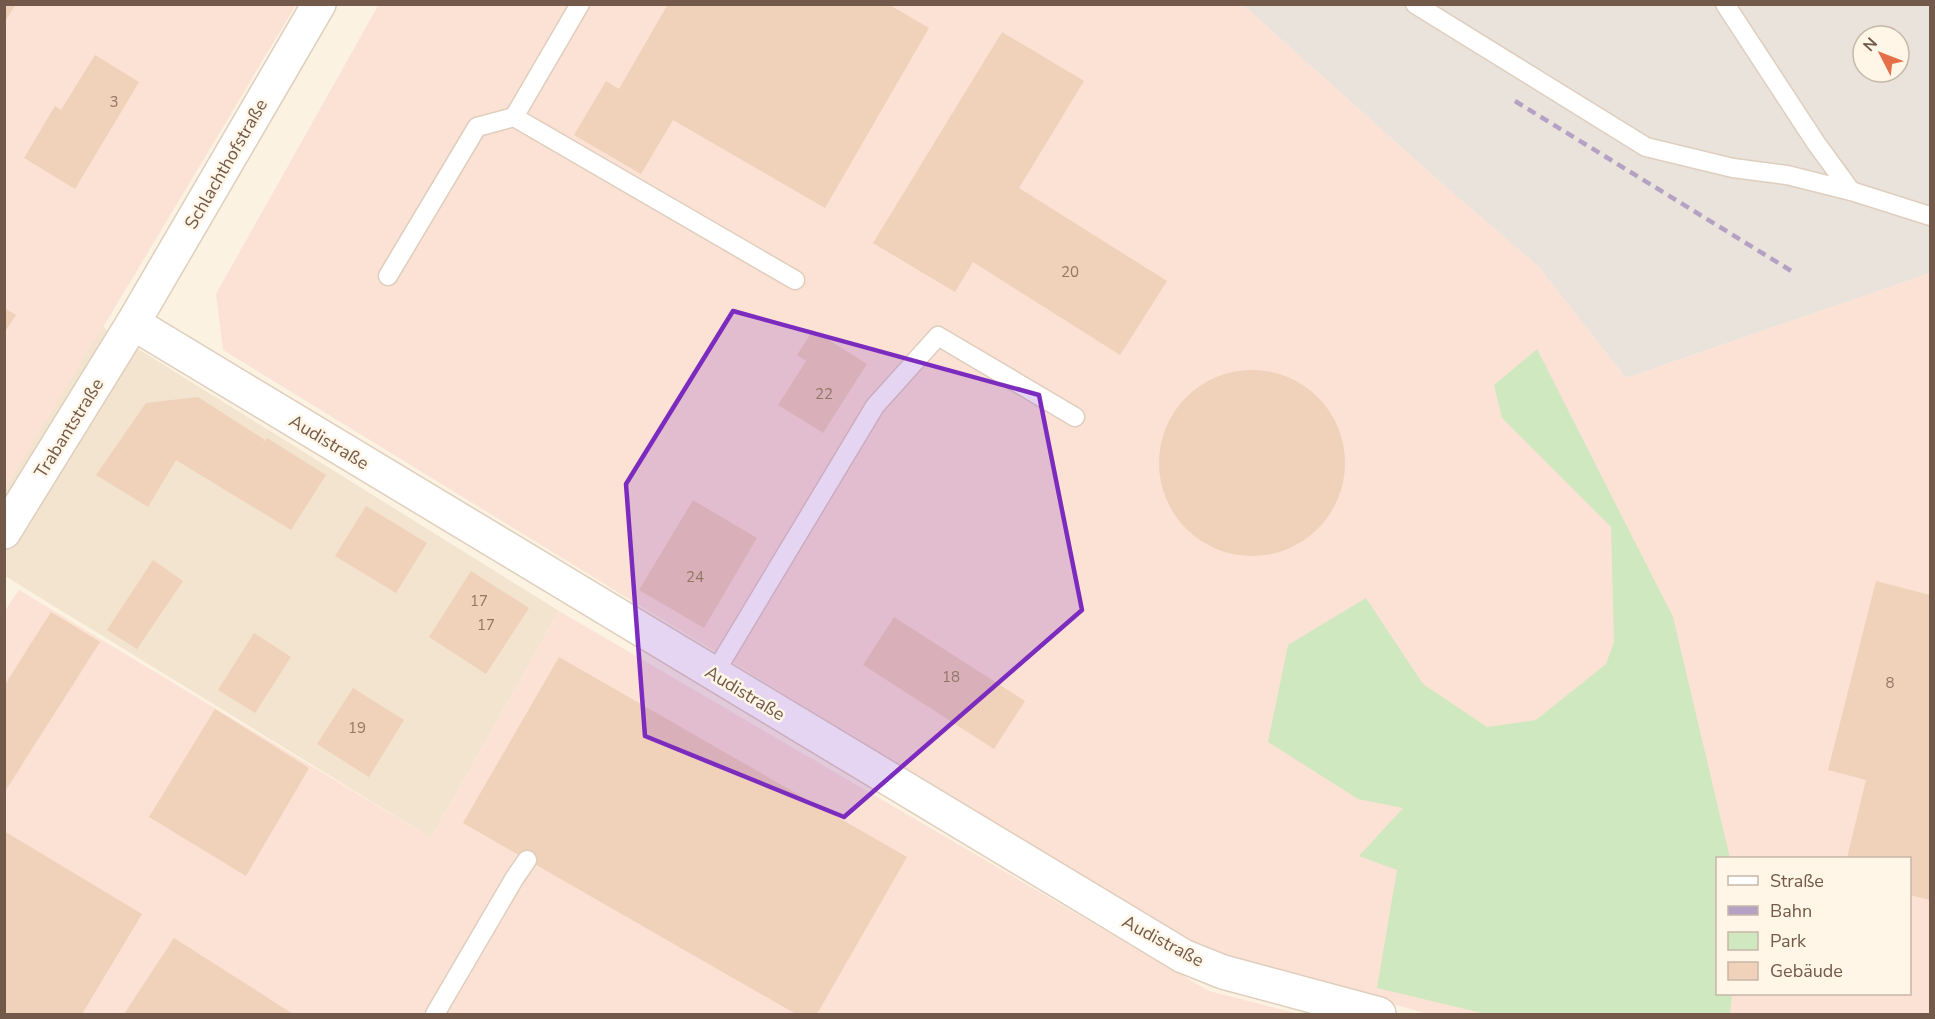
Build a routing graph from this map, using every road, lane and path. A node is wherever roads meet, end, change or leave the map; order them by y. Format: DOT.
graph roads {
  1 [pos="319,4"];
  2 [pos="580,4"];
  3 [pos="1415,4"];
  4 [pos="1725,4"];
  5 [pos="514,117"];
  6 [pos="1851,191"];
  7 [pos="1930,216"];
  8 [pos="388,276"];
  9 [pos="795,280"];
  10 [pos="133,323"];
  11 [pos="1075,417"];
  12 [pos="4,532"];
  13 [pos="714,674"];
  14 [pos="527,860"];
  15 [pos="435,1014"];
  16 [pos="1379,1014"];
  1 -- 10 [label="street, Schlachthofstraße"];
  2 -- 5 [label="lane"];
  3 -- 6 [label="lane"];
  4 -- 6 [label="lane"];
  5 -- 8 [label="lane"];
  5 -- 9 [label="lane"];
  6 -- 7 [label="lane"];
  10 -- 12 [label="street, Trabantstraße"];
  10 -- 13 [label="street, Audistraße"];
  11 -- 13 [label="lane"];
  13 -- 16 [label="street, Audistraße"];
  14 -- 15 [label="lane"];
}
